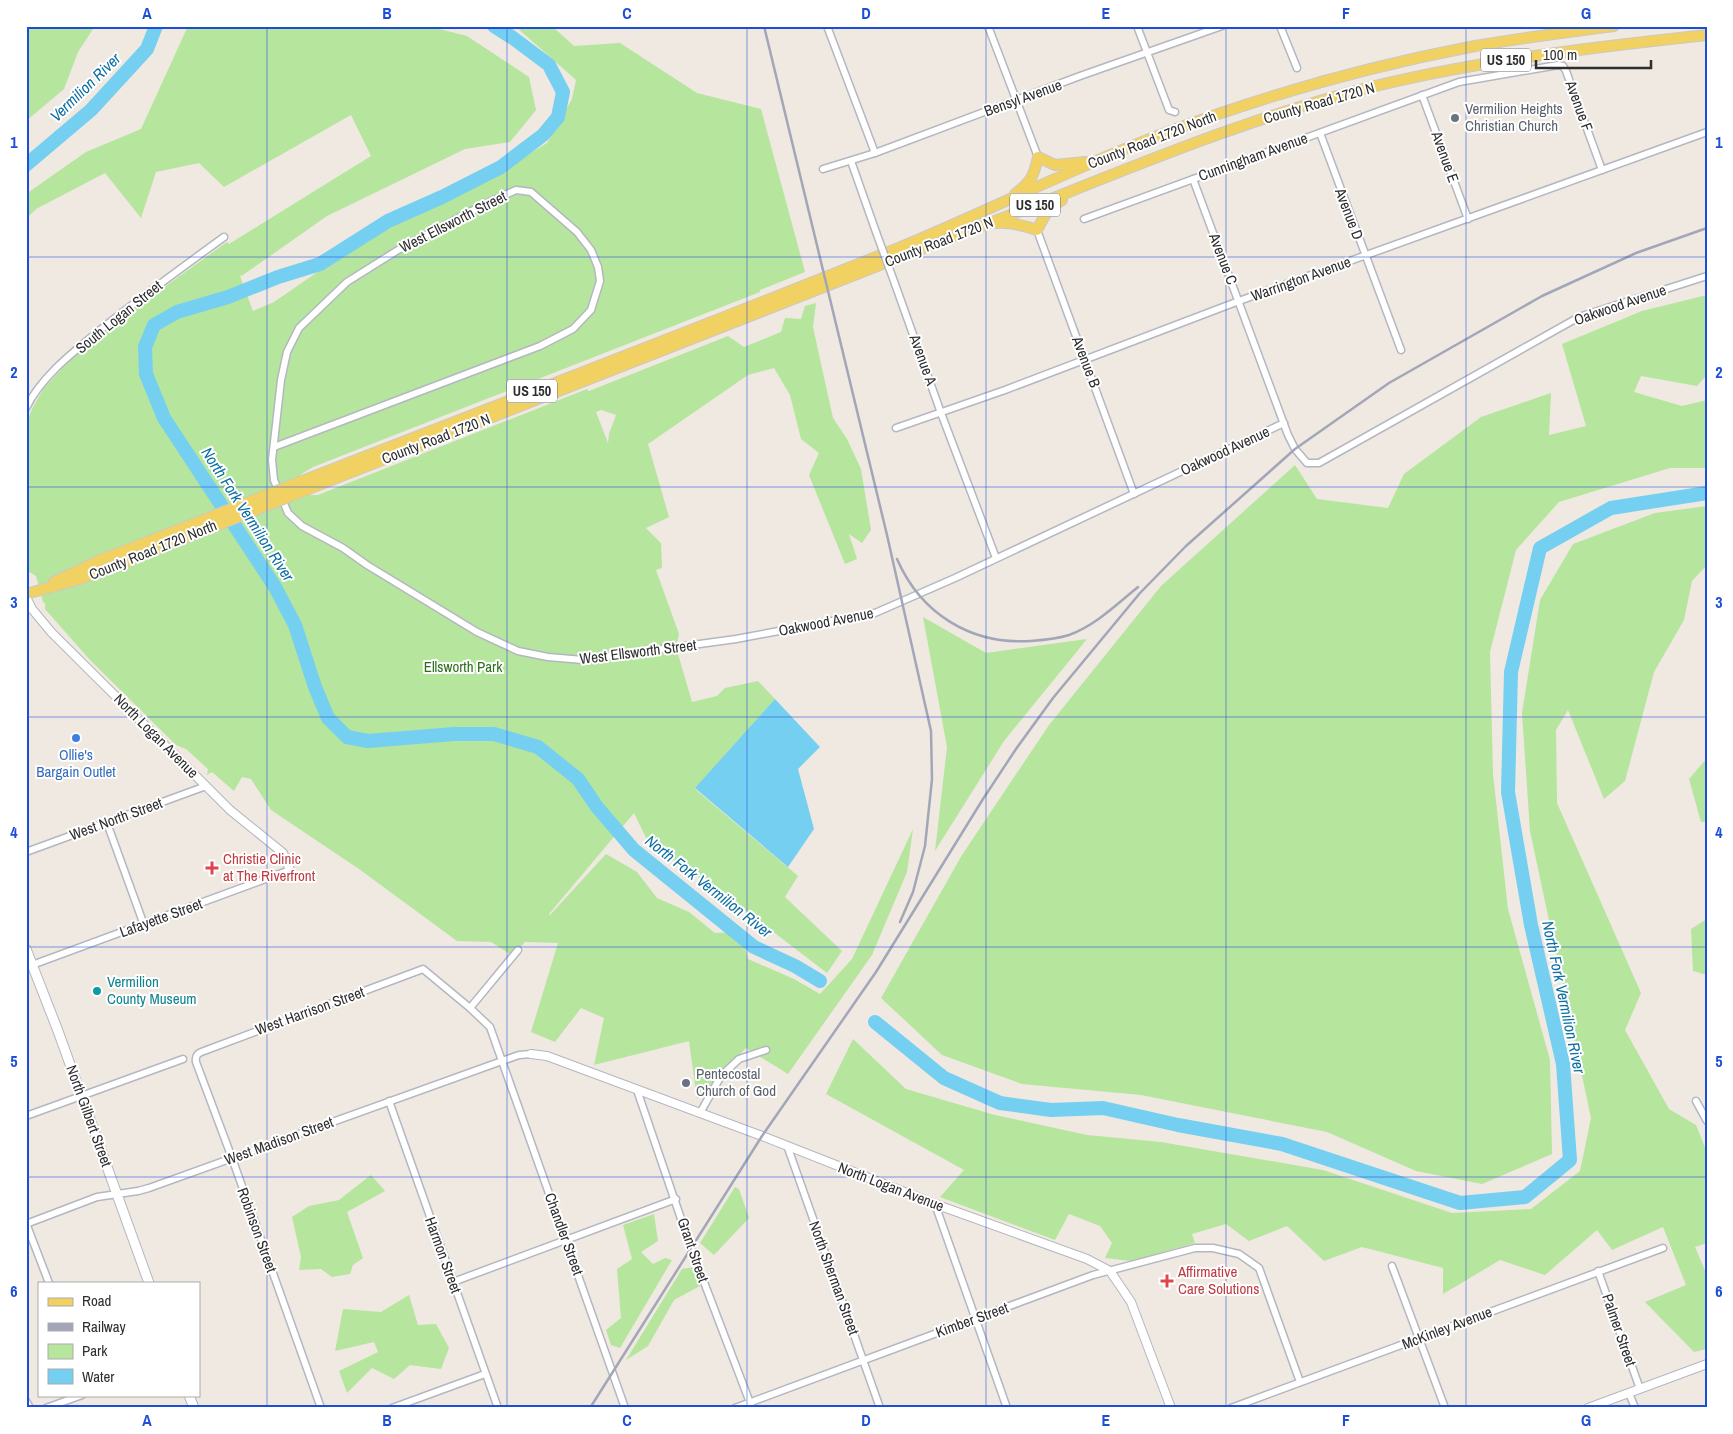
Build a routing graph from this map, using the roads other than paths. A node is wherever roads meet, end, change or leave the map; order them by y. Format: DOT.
graph roads {
  1 [pos="827,26"];
  2 [pos="988,26"];
  3 [pos="1137,26"];
  4 [pos="1222,26"];
  5 [pos="1280,26"];
  6 [pos="1614,26"];
  7 [pos="1707,35"];
  8 [pos="1147,52"];
  9 [pos="1297,68"];
  10 [pos="1304,87"];
  11 [pos="1422,95"];
  12 [pos="1016,101"];
  13 [pos="1174,112"];
  14 [pos="1707,132"];
  15 [pos="1320,133"];
  16 [pos="875,153"];
  17 [pos="1038,157"];
  18 [pos="1099,160"];
  19 [pos="851,161"];
  20 [pos="823,169"];
  21 [pos="1602,170"];
  22 [pos="1193,179"];
  23 [pos="1091,182"];
  24 [pos="1004,203"];
  25 [pos="1084,219"];
  26 [pos="1468,219"];
  27 [pos="985,224"];
  28 [pos="1037,230"];
  29 [pos="224,237"];
  30 [pos="1365,256"];
  31 [pos="1707,276"];
  32 [pos="1239,301"];
  33 [pos="1401,350"];
  34 [pos="1085,359"];
  35 [pos="26,408"];
  36 [pos="941,413"];
  37 [pos="1284,423"];
  38 [pos="896,428"];
  39 [pos="274,447"];
  40 [pos="304,485"];
  41 [pos="1134,494"];
  42 [pos="996,558"];
  43 [pos="26,595"];
  44 [pos="736,639"];
  45 [pos="206,786"];
  46 [pos="107,823"];
  47 [pos="26,852"];
  48 [pos="290,870"];
  49 [pos="144,925"];
  50 [pos="26,949"];
  51 [pos="518,950"];
  52 [pos="32,966"];
  53 [pos="470,1008"];
  54 [pos="766,1050"];
  55 [pos="198,1053"];
  56 [pos="531,1054"];
  57 [pos="183,1059"];
  58 [pos="502,1061"];
  59 [pos="637,1090"];
  60 [pos="82,1096"];
  61 [pos="389,1101"];
  62 [pos="1696,1101"];
  63 [pos="700,1113"];
  64 [pos="26,1116"];
  65 [pos="1707,1121"];
  66 [pos="788,1148"];
  67 [pos="232,1158"];
  68 [pos="118,1195"];
  69 [pos="676,1199"];
  70 [pos="935,1204"];
  71 [pos="26,1223"];
  72 [pos="565,1240"];
  73 [pos="1663,1248"];
  74 [pos="1392,1266"];
  75 [pos="1110,1271"];
  76 [pos="1598,1271"];
  77 [pos="49,1282"];
  78 [pos="149,1282"];
  79 [pos="453,1282"];
  80 [pos="976,1318"];
  81 [pos="1419,1338"];
  82 [pos="863,1360"];
  83 [pos="1707,1364"];
  84 [pos="485,1374"];
  85 [pos="1300,1382"];
  86 [pos="1640,1389"];
  87 [pos="1628,1393"];
  88 [pos="79,1396"];
  89 [pos="189,1396"];
  90 [pos="26,1401"];
  91 [pos="751,1405"];
  92 [pos="30,1408"];
  93 [pos="46,1408"];
  94 [pos="194,1408"];
  95 [pos="321,1408"];
  96 [pos="392,1408"];
  97 [pos="498,1408"];
  98 [pos="625,1408"];
  99 [pos="736,1408"];
  100 [pos="880,1408"];
  101 [pos="1007,1408"];
  102 [pos="1171,1408"];
  103 [pos="1232,1408"];
  104 [pos="1445,1408"];
  105 [pos="1588,1408"];
  106 [pos="1635,1408"];
  1 -- 16 [label="street"];
  2 -- 12 [label="street"];
  3 -- 8 [label="street"];
  4 -- 8 [label="street, Bensyl Avenue"];
  5 -- 9 [label="street"];
  6 -- 10 [label="main road, County Road 1720 N / US 150"];
  7 -- 23 [label="main road, County Road 1720 N / US 150"];
  8 -- 12 [label="street, Bensyl Avenue"];
  8 -- 13 [label="street"];
  10 -- 18 [label="main road, County Road 1720 North / US 150"];
  11 -- 15 [label="street, Cunningham Avenue"];
  11 -- 21 [label="street, Avenue F"];
  11 -- 26 [label="street, Avenue E"];
  12 -- 16 [label="street, Bensyl Avenue"];
  12 -- 17 [label="street"];
  14 -- 21 [label="street, Warrington Avenue"];
  15 -- 22 [label="street, Cunningham Avenue"];
  15 -- 30 [label="street, Avenue D"];
  16 -- 19 [label="street, Bensyl Avenue"];
  17 -- 18 [label="main road"];
  17 -- 24 [label="main road"];
  18 -- 24 [label="main road, County Road 1720 North / US 150"];
  19 -- 20 [label="street, Bensyl Avenue"];
  19 -- 36 [label="street, Avenue A, bridge"];
  21 -- 26 [label="street, Warrington Avenue"];
  22 -- 25 [label="street, Cunningham Avenue"];
  22 -- 32 [label="street, Avenue C"];
  23 -- 27 [label="main road, County Road 1720 N / US 150"];
  23 -- 28 [label="main road"];
  24 -- 40 [label="main road, County Road 1720 N / US 150"];
  26 -- 30 [label="street, Warrington Avenue"];
  27 -- 28 [label="main road"];
  27 -- 40 [label="main road, County Road 1720 N / US 150"];
  28 -- 34 [label="street, Avenue B"];
  29 -- 35 [label="street, South Logan Street"];
  30 -- 32 [label="street, Warrington Avenue"];
  30 -- 33 [label="street, Avenue D"];
  31 -- 37 [label="street, Oakwood Avenue"];
  32 -- 34 [label="street, Warrington Avenue"];
  32 -- 37 [label="street, Avenue C"];
  34 -- 36 [label="street, Warrington Avenue"];
  34 -- 41 [label="street, Avenue B"];
  36 -- 38 [label="street, Warrington Avenue"];
  36 -- 42 [label="street, Avenue A"];
  37 -- 41 [label="street, Oakwood Avenue"];
  39 -- 39 [label="street, West Ellsworth Street"];
  39 -- 44 [label="street, West Ellsworth Street"];
  40 -- 43 [label="main road, County Road 1720 North / US 150, bridge"];
  41 -- 42 [label="street, Oakwood Avenue"];
  42 -- 44 [label="street, Oakwood Avenue"];
  43 -- 45 [label="street, North Logan Avenue"];
  45 -- 46 [label="street, West North Street"];
  45 -- 48 [label="street, North Logan Avenue"];
  46 -- 47 [label="street, West North Street"];
  46 -- 49 [label="street"];
  48 -- 49 [label="street, Lafayette Street"];
  49 -- 52 [label="street, Lafayette Street"];
  50 -- 52 [label="main road, North Gilbert Street"];
  51 -- 53 [label="street"];
  52 -- 60 [label="main road, North Gilbert Street"];
  53 -- 55 [label="street, West Harrison Street"];
  53 -- 58 [label="street"];
  54 -- 63 [label="street"];
  55 -- 67 [label="street, Robinson Street"];
  56 -- 58 [label="street, West Madison Street"];
  56 -- 59 [label="street, North Logan Avenue"];
  57 -- 60 [label="street"];
  58 -- 61 [label="street, West Madison Street"];
  58 -- 72 [label="street, Chandler Street"];
  59 -- 63 [label="street, North Logan Avenue"];
  59 -- 69 [label="street, Grant Street"];
  60 -- 64 [label="street"];
  60 -- 68 [label="main road, North Gilbert Street"];
  61 -- 67 [label="street, West Madison Street"];
  61 -- 79 [label="street, Harmon Street"];
  62 -- 65 [label="street"];
  63 -- 66 [label="street, North Logan Avenue"];
  66 -- 70 [label="street, North Logan Avenue"];
  66 -- 82 [label="street, North Sherman Street"];
  67 -- 68 [label="street, West Madison Street"];
  67 -- 95 [label="street, Robinson Street"];
  68 -- 71 [label="street, West Madison Street"];
  68 -- 78 [label="main road, North Gilbert Street"];
  69 -- 72 [label="street"];
  69 -- 91 [label="street, Grant Street"];
  70 -- 75 [label="street, North Logan Avenue"];
  70 -- 80 [label="street"];
  71 -- 77 [label="street"];
  72 -- 79 [label="street"];
  72 -- 98 [label="street, Chandler Street"];
  73 -- 76 [label="street, McKinley Avenue"];
  74 -- 81 [label="street"];
  75 -- 80 [label="street, Kimber Street"];
  75 -- 85 [label="street, Kimber Street"];
  75 -- 102 [label="street, North Logan Avenue"];
  76 -- 81 [label="street, McKinley Avenue"];
  76 -- 86 [label="street, Palmer Street"];
  79 -- 84 [label="street, Harmon Street"];
  80 -- 82 [label="street, Kimber Street"];
  80 -- 101 [label="street"];
  81 -- 85 [label="street, McKinley Avenue"];
  81 -- 104 [label="street"];
  82 -- 91 [label="street, Kimber Street"];
  82 -- 100 [label="street, North Sherman Street"];
  83 -- 86 [label="street"];
  84 -- 96 [label="street"];
  84 -- 97 [label="street, Harmon Street"];
  85 -- 103 [label="street, McKinley Avenue"];
  86 -- 87 [label="street"];
  87 -- 105 [label="street"];
  87 -- 106 [label="street"];
  88 -- 93 [label="street"];
  89 -- 94 [label="main road"];
  90 -- 92 [label="street"];
  91 -- 99 [label="street, Kimber Street"];
}
